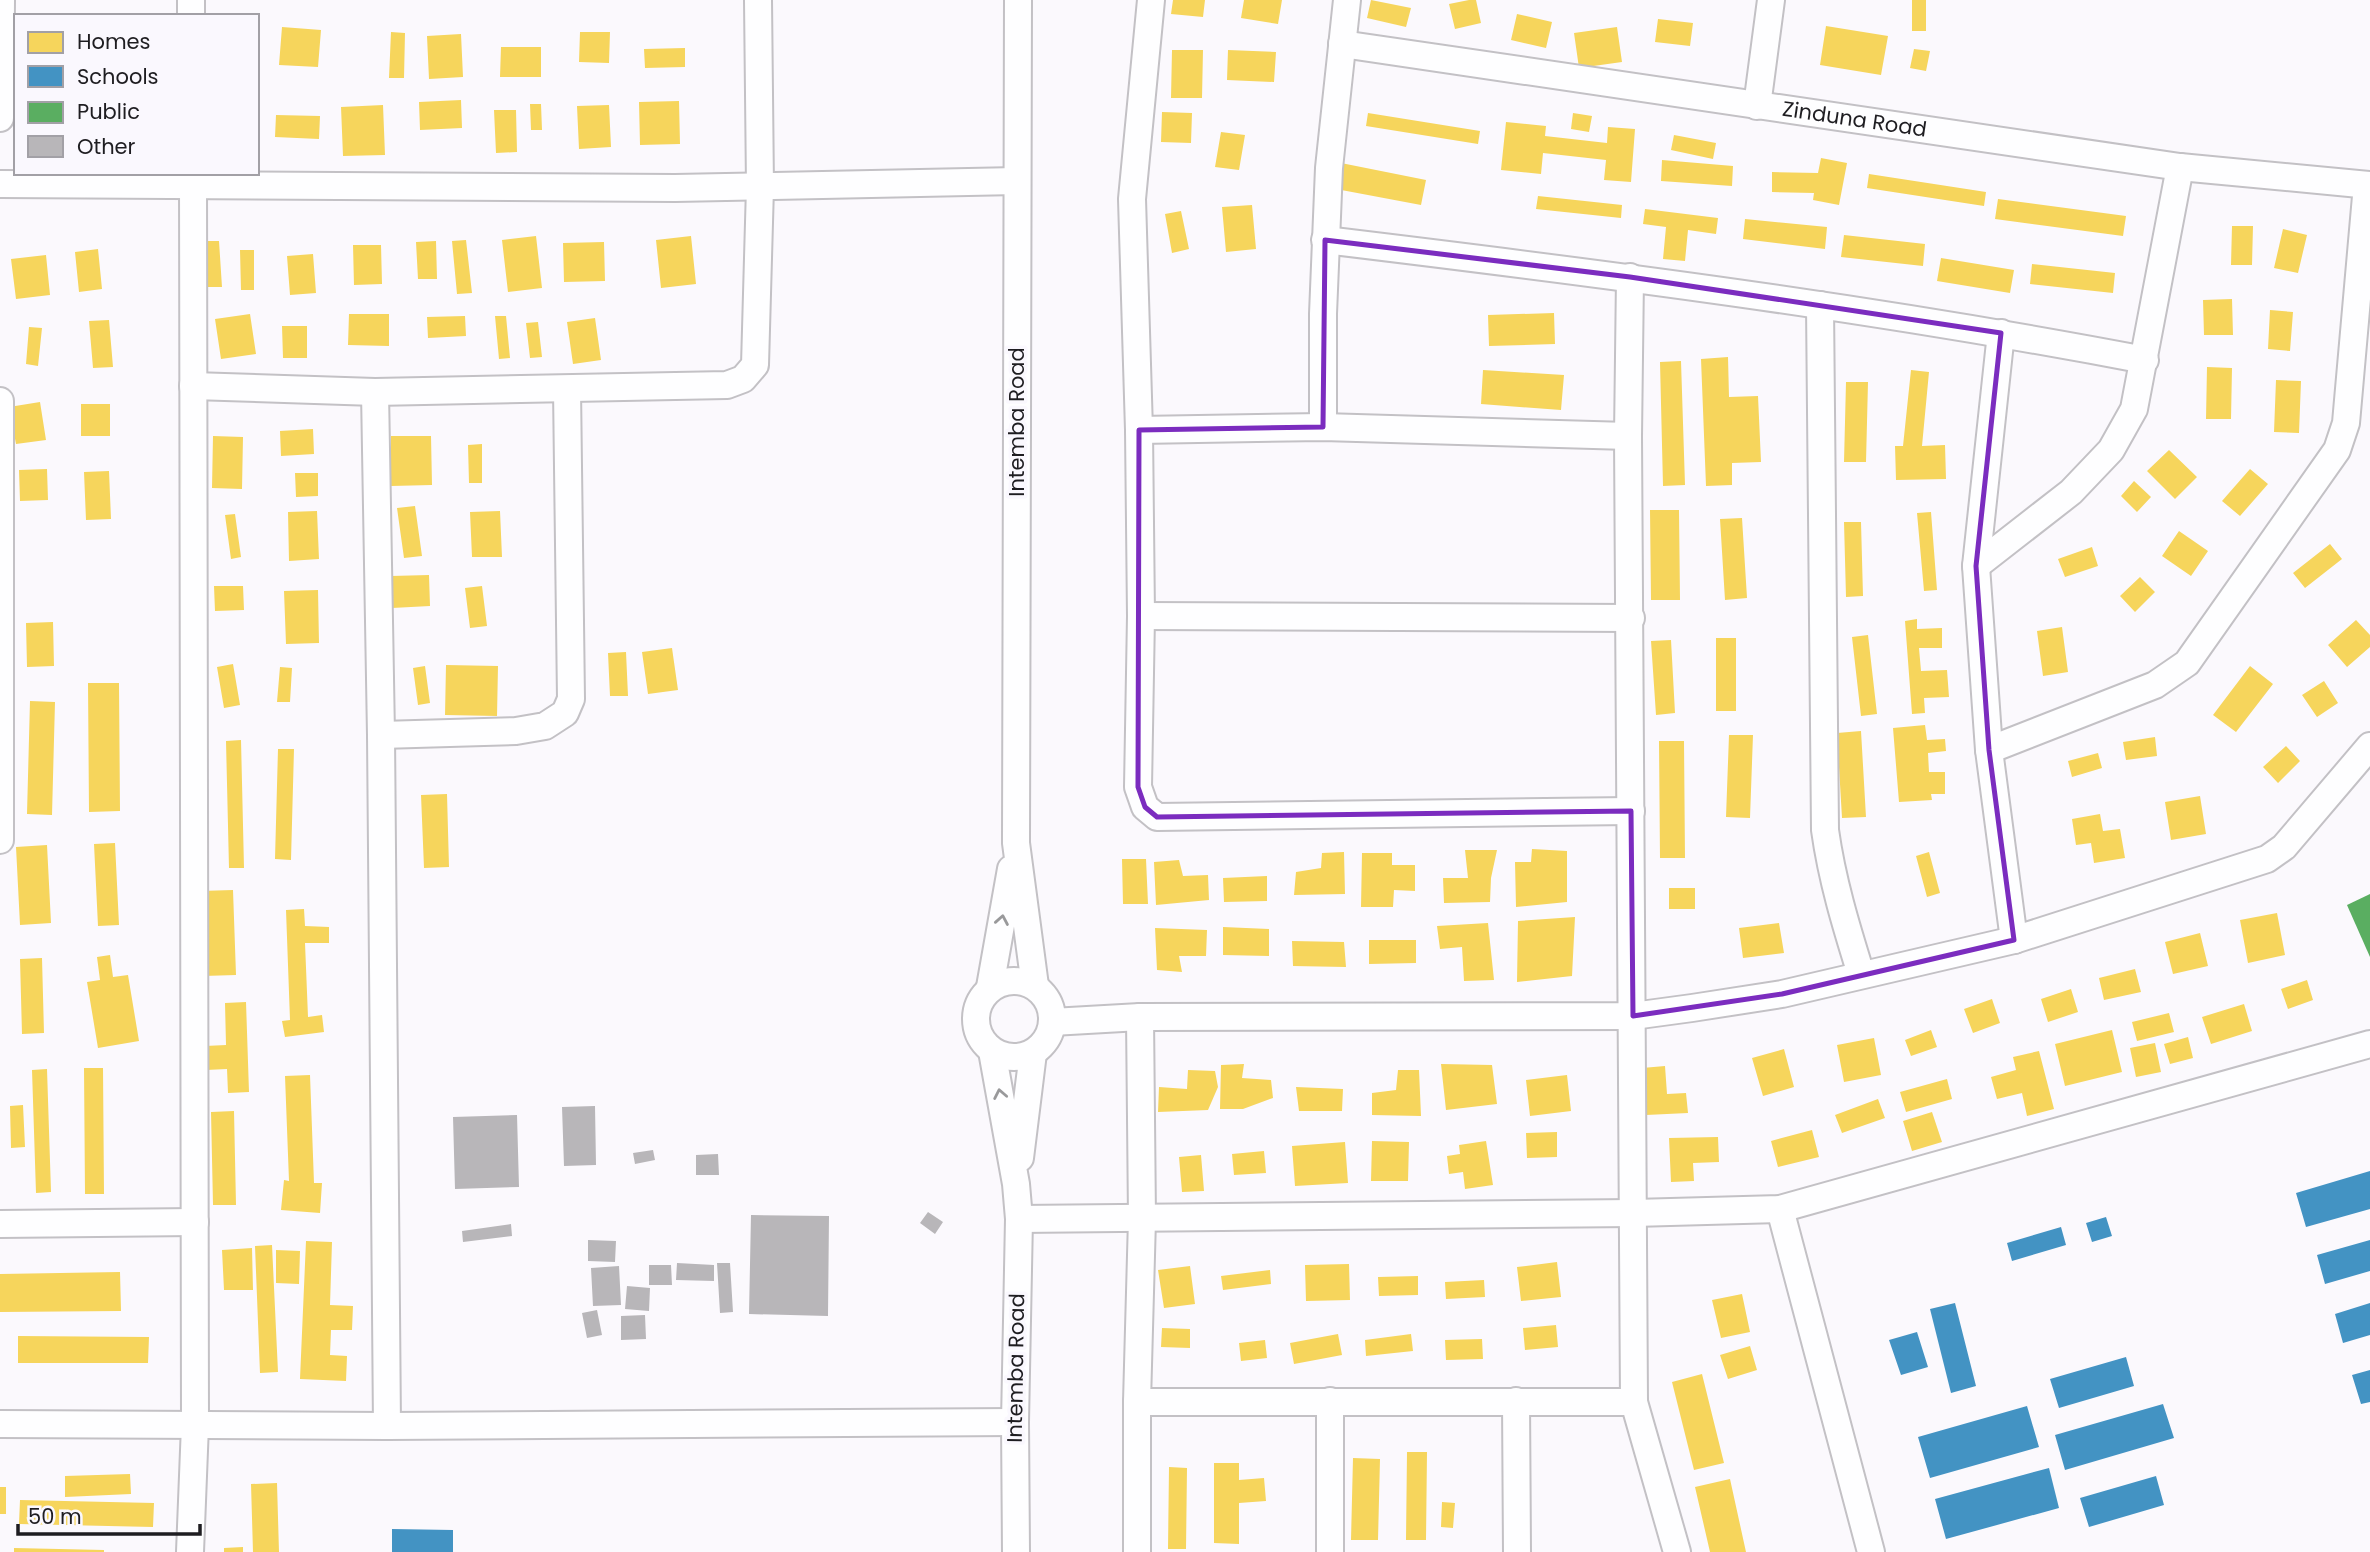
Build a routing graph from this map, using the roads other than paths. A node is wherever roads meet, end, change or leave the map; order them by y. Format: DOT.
graph roads {
  1 [pos="1,0"];
  2 [pos="758,0"];
  3 [pos="1018,0"];
  4 [pos="1151,0"];
  5 [pos="1347,0"];
  6 [pos="1771,0"];
  7 [pos="1342,44"];
  8 [pos="1757,106"];
  9 [pos="0,118"];
  10 [pos="2180,167"];
  11 [pos="193,180"];
  12 [pos="1017,181"];
  13 [pos="0,184"];
  14 [pos="2369,185"];
  15 [pos="760,187"];
  16 [pos="1325,240"];
  17 [pos="1630,277"];
  18 [pos="1820,305"];
  19 [pos="2001,333"];
  20 [pos="2145,360"];
  21 [pos="193,386"];
  22 [pos="567,389"];
  23 [pos="375,392"];
  24 [pos="0,401"];
  25 [pos="1322,426"];
  26 [pos="1139,430"];
  27 [pos="1628,436"];
  28 [pos="1976,566"];
  29 [pos="1141,616"];
  30 [pos="1631,618"];
  31 [pos="0,649"];
  32 [pos="381,735"];
  33 [pos="2370,746"];
  34 [pos="1989,750"];
  35 [pos="1631,811"];
  36 [pos="0,836"];
  37 [pos="1016,843"];
  38 [pos="2014,940"];
  39 [pos="1861,974"];
  40 [pos="1035,986"];
  41 [pos="990,987"];
  42 [pos="1633,1016"];
  43 [pos="1140,1017"];
  44 [pos="1052,1023"];
  45 [pos="2370,1044"];
  46 [pos="992,1051"];
  47 [pos="1033,1052"];
  48 [pos="1017,1184"];
  49 [pos="1780,1209"];
  50 [pos="1634,1213"];
  51 [pos="1019,1219"];
  52 [pos="1142,1219"];
  53 [pos="195,1222"];
  54 [pos="0,1224"];
  55 [pos="1330,1401"];
  56 [pos="1516,1401"];
  57 [pos="1137,1402"];
  58 [pos="1634,1402"];
  59 [pos="1014,1422"];
  60 [pos="0,1424"];
  61 [pos="195,1425"];
  62 [pos="387,1426"];
  63 [pos="190,1552"];
  64 [pos="1016,1552"];
  65 [pos="1137,1552"];
  66 [pos="1330,1552"];
  67 [pos="1517,1552"];
  68 [pos="1677,1552"];
  69 [pos="1871,1552"];
  1 -- 9 [label="street"];
  2 -- 15 [label="street"];
  3 -- 12 [label="street, Intemba Road"];
  4 -- 26 [label="street"];
  5 -- 7 [label="street"];
  6 -- 8 [label="street"];
  7 -- 8 [label="street, Zinduna Road"];
  7 -- 16 [label="street"];
  8 -- 10 [label="street, Zinduna Road"];
  10 -- 14 [label="street, Zinduna Road"];
  10 -- 20 [label="street"];
  11 -- 13 [label="street"];
  11 -- 15 [label="street"];
  11 -- 21 [label="street"];
  12 -- 15 [label="street"];
  12 -- 37 [label="street, Intemba Road"];
  14 -- 34 [label="street"];
  15 -- 22 [label="street"];
  16 -- 17 [label="street"];
  16 -- 25 [label="street"];
  17 -- 18 [label="street"];
  17 -- 27 [label="street"];
  18 -- 19 [label="street"];
  18 -- 39 [label="street"];
  19 -- 20 [label="street"];
  19 -- 28 [label="street"];
  20 -- 28 [label="street"];
  21 -- 23 [label="street"];
  21 -- 53 [label="street"];
  22 -- 23 [label="street"];
  22 -- 32 [label="street"];
  23 -- 32 [label="street"];
  24 -- 31 [label="street"];
  25 -- 26 [label="street"];
  25 -- 27 [label="street"];
  26 -- 29 [label="street"];
  27 -- 30 [label="street"];
  28 -- 34 [label="street"];
  29 -- 30 [label="street"];
  29 -- 35 [label="street"];
  30 -- 35 [label="street"];
  31 -- 36 [label="street"];
  32 -- 62 [label="street"];
  33 -- 38 [label="street"];
  34 -- 38 [label="street"];
  35 -- 42 [label="street"];
  37 -- 40 [label="street"];
  41 -- 37 [label="street, one-way"];
  38 -- 39 [label="street"];
  39 -- 42 [label="street"];
  40 -- 41 [label="street"];
  40 -- 44 [label="street"];
  41 -- 46 [label="street"];
  42 -- 43 [label="street"];
  42 -- 50 [label="street"];
  43 -- 44 [label="street"];
  43 -- 52 [label="street"];
  44 -- 47 [label="street"];
  45 -- 49 [label="street"];
  46 -- 47 [label="street"];
  48 -- 46 [label="street, one-way"];
  47 -- 48 [label="street"];
  48 -- 51 [label="street, Intemba Road"];
  49 -- 50 [label="street"];
  49 -- 69 [label="street"];
  50 -- 52 [label="street"];
  50 -- 58 [label="street"];
  51 -- 52 [label="street"];
  51 -- 59 [label="street, Intemba Road"];
  52 -- 57 [label="street"];
  53 -- 54 [label="street"];
  53 -- 61 [label="street"];
  55 -- 56 [label="street"];
  55 -- 57 [label="street"];
  55 -- 66 [label="street"];
  56 -- 58 [label="street"];
  56 -- 67 [label="street"];
  57 -- 65 [label="street"];
  58 -- 68 [label="street"];
  59 -- 62 [label="street"];
  59 -- 64 [label="street, Intemba Road"];
  60 -- 61 [label="street"];
  61 -- 62 [label="street"];
  61 -- 63 [label="street"];
}
